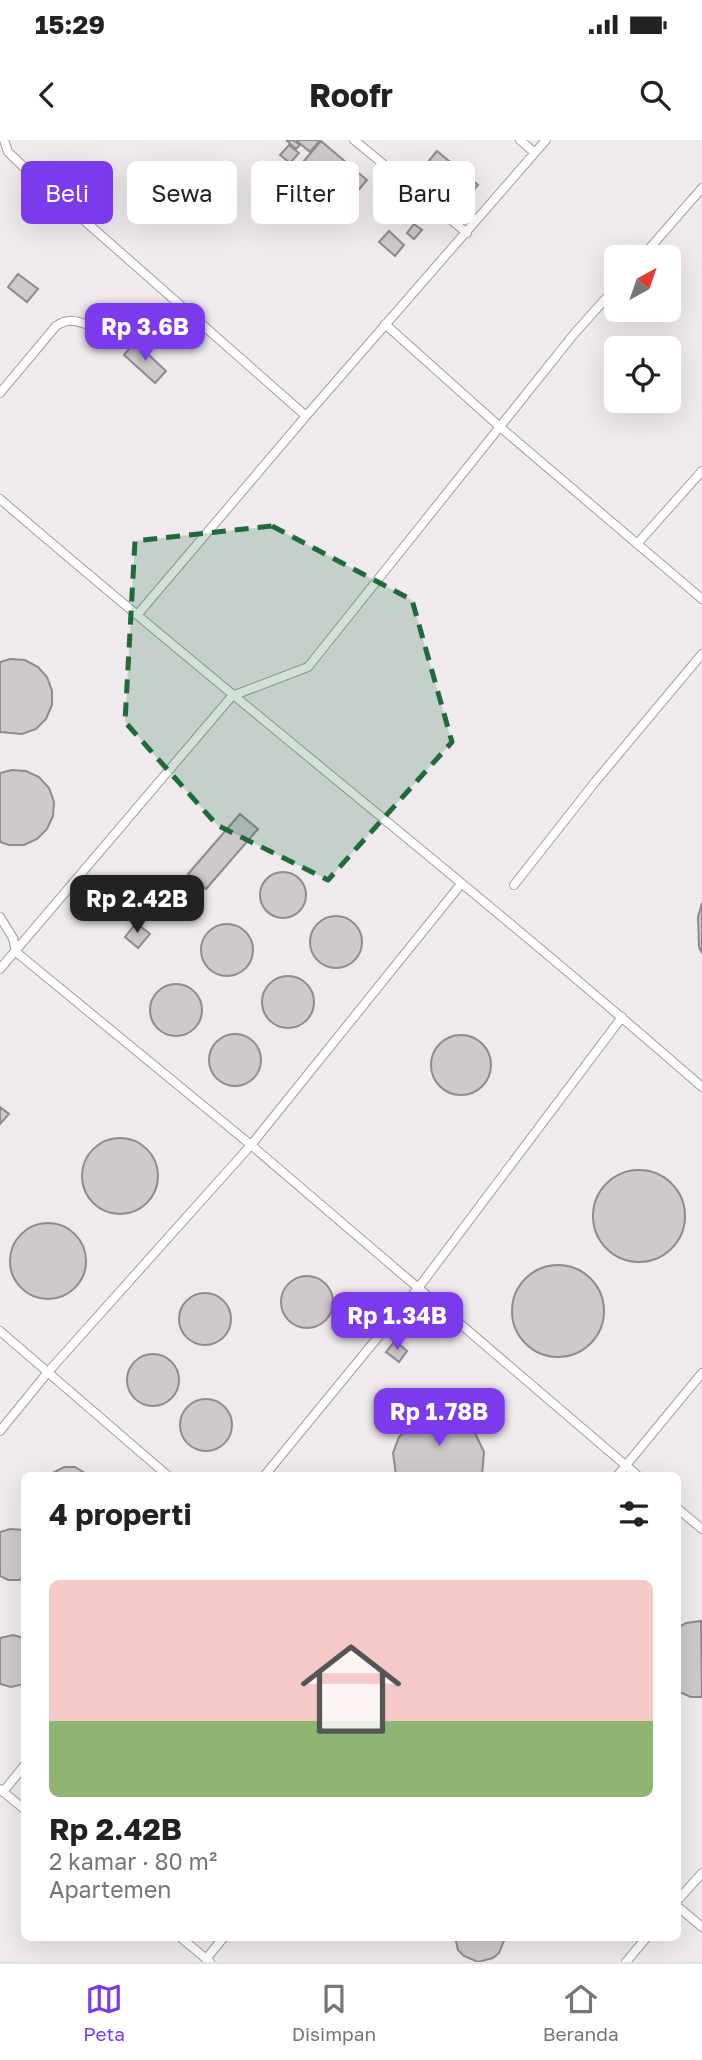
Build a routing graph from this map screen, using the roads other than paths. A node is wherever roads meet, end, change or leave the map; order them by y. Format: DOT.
graph roads {
  1 [pos="4,140"];
  2 [pos="354,140"];
  3 [pos="520,140"];
  4 [pos="546,140"];
  5 [pos="535,153"];
  6 [pos="702,188"];
  7 [pos="467,233"];
  8 [pos="652,245"];
  9 [pos="604,301"];
  10 [pos="385,324"];
  11 [pos="91,326"];
  12 [pos="0,393"];
  13 [pos="306,416"];
  14 [pos="500,427"];
  15 [pos="702,471"];
  16 [pos="0,499"];
  17 [pos="636,544"];
  18 [pos="702,599"];
  19 [pos="138,614"];
  20 [pos="702,654"];
  21 [pos="232,696"];
  22 [pos="461,884"];
  23 [pos="514,885"];
  24 [pos="0,916"];
  25 [pos="16,952"];
  26 [pos="0,969"];
  27 [pos="622,1017"];
  28 [pos="702,1087"];
  29 [pos="251,1145"];
  30 [pos="419,1287"];
  31 [pos="0,1331"];
  32 [pos="48,1372"];
  33 [pos="702,1373"];
  34 [pos="0,1430"];
  35 [pos="626,1465"];
  36 [pos="164,1472"];
  37 [pos="267,1472"];
  38 [pos="620,1472"];
  39 [pos="634,1472"];
  40 [pos="681,1511"];
  41 [pos="702,1529"];
  42 [pos="21,1769"];
  43 [pos="2,1791"];
  44 [pos="21,1807"];
  45 [pos="702,1873"];
  46 [pos="681,1899"];
  47 [pos="681,1908"];
  48 [pos="702,1927"];
  49 [pos="185,1941"];
  50 [pos="221,1941"];
  51 [pos="644,1941"];
  52 [pos="208,1960"];
  53 [pos="626,1962"];
  1 -- 13 [label="lane"];
  2 -- 7 [label="lane"];
  3 -- 5 [label="lane"];
  4 -- 5 [label="lane"];
  5 -- 7 [label="lane"];
  6 -- 8 [label="lane"];
  7 -- 10 [label="lane"];
  9 -- 14 [label="lane"];
  10 -- 13 [label="lane"];
  10 -- 14 [label="lane"];
  11 -- 12 [label="lane"];
  13 -- 19 [label="lane"];
  14 -- 17 [label="lane"];
  14 -- 21 [label="lane"];
  15 -- 17 [label="lane"];
  16 -- 19 [label="lane"];
  17 -- 18 [label="lane"];
  19 -- 21 [label="lane"];
  20 -- 23 [label="lane"];
  21 -- 22 [label="lane"];
  21 -- 25 [label="lane"];
  22 -- 27 [label="lane"];
  22 -- 29 [label="lane"];
  24 -- 25 [label="lane"];
  25 -- 26 [label="lane"];
  25 -- 29 [label="lane"];
  27 -- 28 [label="lane"];
  27 -- 30 [label="lane"];
  29 -- 30 [label="lane"];
  29 -- 32 [label="lane"];
  30 -- 35 [label="lane"];
  30 -- 37 [label="lane"];
  31 -- 32 [label="lane"];
  32 -- 34 [label="lane"];
  32 -- 36 [label="lane"];
  33 -- 35 [label="lane"];
  35 -- 38 [label="lane"];
  35 -- 39 [label="lane"];
  40 -- 41 [label="lane"];
  42 -- 43 [label="lane"];
  43 -- 44 [label="lane"];
  45 -- 46 [label="lane"];
  47 -- 48 [label="lane"];
  49 -- 52 [label="lane"];
  50 -- 52 [label="lane"];
  51 -- 53 [label="lane"];
}
